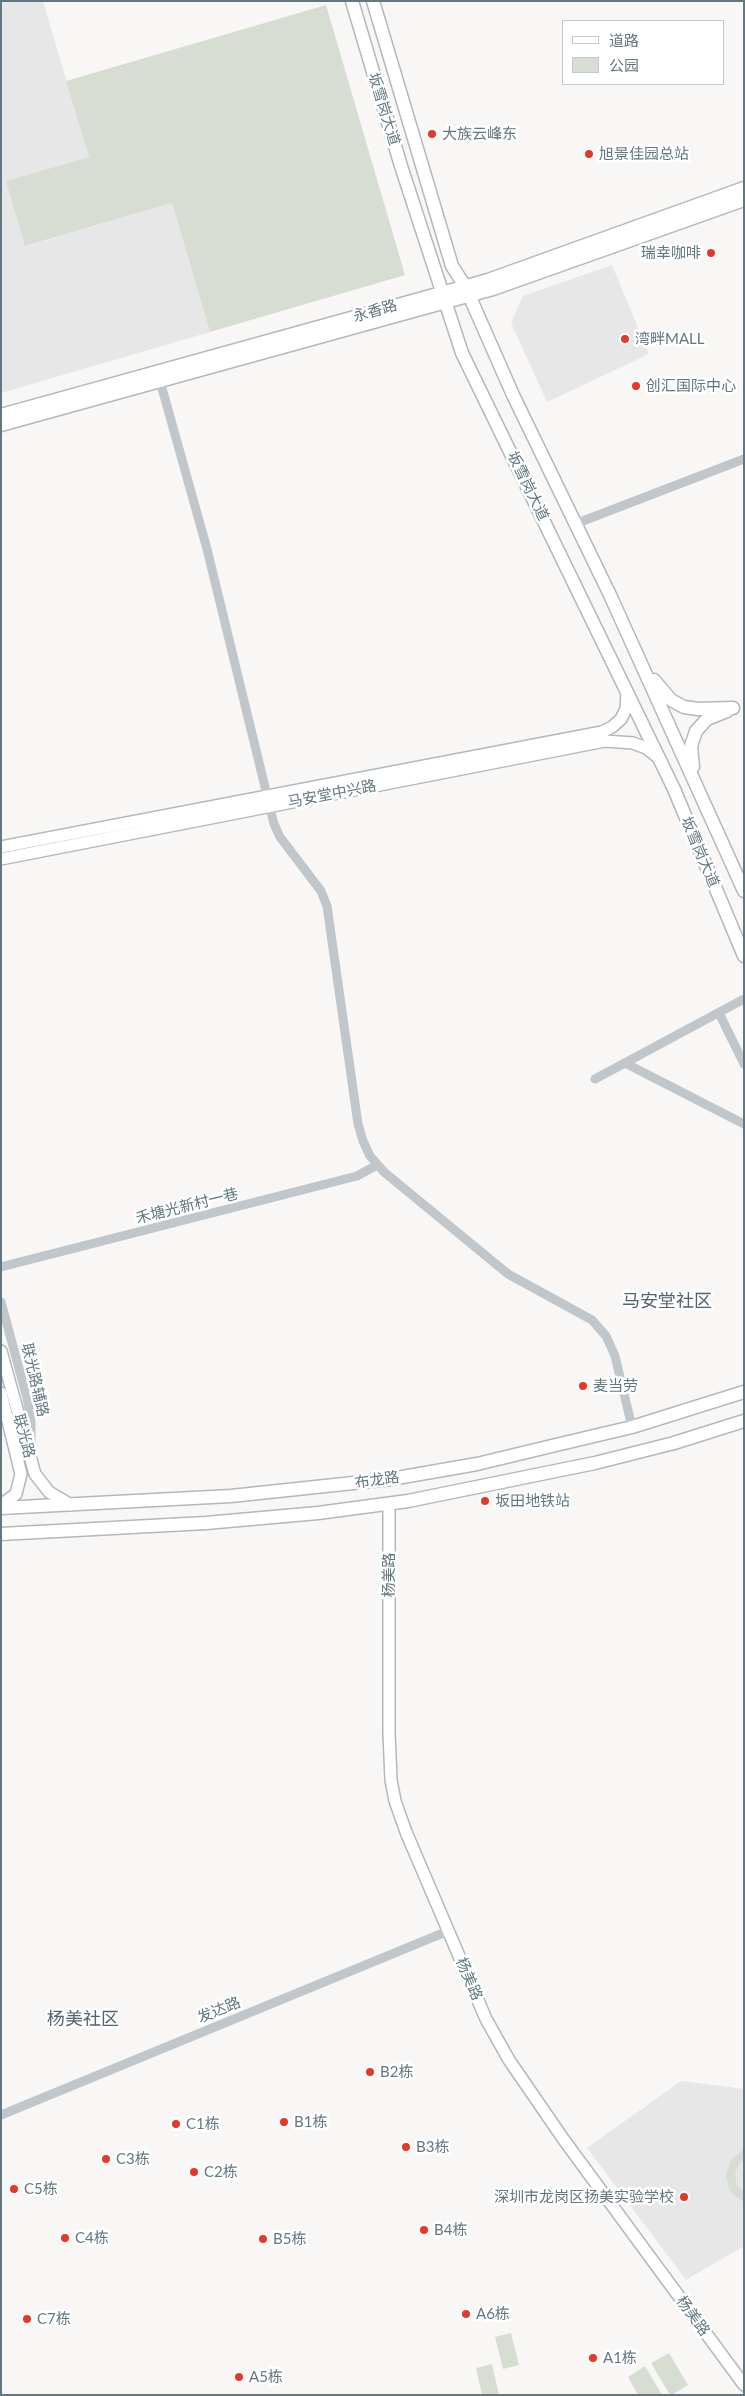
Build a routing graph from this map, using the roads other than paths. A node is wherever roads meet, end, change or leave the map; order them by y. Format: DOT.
graph roads {
  1 [pos="352,1"];
  2 [pos="373,1"];
  3 [pos="744,188"];
  4 [pos="744,200"];
  5 [pos="467,291"];
  6 [pos="443,298"];
  7 [pos="160,381"];
  8 [pos="1,415"];
  9 [pos="1,425"];
  10 [pos="744,459"];
  11 [pos="575,524"];
  12 [pos="643,666"];
  13 [pos="626,688"];
  14 [pos="739,707"];
  15 [pos="660,759"];
  16 [pos="695,780"];
  17 [pos="268,801"];
  18 [pos="1,847"];
  19 [pos="1,859"];
  20 [pos="744,891"];
  21 [pos="744,956"];
  22 [pos="744,999"];
  23 [pos="719,1013"];
  24 [pos="625,1063"];
  25 [pos="744,1064"];
  26 [pos="595,1079"];
  27 [pos="744,1124"];
  28 [pos="377,1165"];
  29 [pos="1,1268"];
  30 [pos="1,1302"];
  31 [pos="1,1351"];
  32 [pos="1,1392"];
  33 [pos="744,1392"];
  34 [pos="744,1421"];
  35 [pos="632,1427"];
  36 [pos="32,1465"];
  37 [pos="389,1504"];
  38 [pos="71,1505"];
  39 [pos="1,1506"];
  40 [pos="1,1534"];
  41 [pos="448,1931"];
  42 [pos="1,2115"];
  43 [pos="744,2385"];
  1 -- 6 [label="main road, 坂雪岗大道"];
  2 -- 5 [label="main road, 坂雪岗大道"];
  3 -- 5 [label="main road, 永香路"];
  4 -- 5 [label="main road, 永香路"];
  5 -- 6 [label="main road, 永香路"];
  5 -- 11 [label="main road, 坂雪岗大道"];
  6 -- 7 [label="main road, 永香路"];
  6 -- 8 [label="main road, 永香路"];
  6 -- 13 [label="main road, 坂雪岗大道"];
  7 -- 9 [label="main road, 永香路"];
  7 -- 17 [label="street"];
  10 -- 11 [label="street"];
  11 -- 12 [label="main road, 坂雪岗大道"];
  12 -- 14 [label="main road"];
  12 -- 16 [label="main road, 坂雪岗大道"];
  13 -- 15 [label="main road, 坂雪岗大道"];
  13 -- 17 [label="street, 马安堂中兴路"];
  14 -- 16 [label="main road"];
  15 -- 17 [label="street, 马安堂中兴路"];
  15 -- 21 [label="main road, 坂雪岗大道"];
  16 -- 20 [label="main road, 坂雪岗大道"];
  17 -- 18 [label="street, 马安堂中兴路"];
  17 -- 19 [label="street, 马安堂中兴路"];
  17 -- 28 [label="street"];
  22 -- 23 [label="street"];
  23 -- 24 [label="street"];
  23 -- 25 [label="street"];
  24 -- 26 [label="street"];
  24 -- 27 [label="street"];
  28 -- 29 [label="street, 禾塘光新村一巷"];
  28 -- 35 [label="street"];
  30 -- 36 [label="street, 联光路辅路"];
  31 -- 36 [label="street, 联光路"];
  32 -- 39 [label="street, 联光路"];
  33 -- 35 [label="main road, 布龙路"];
  34 -- 37 [label="main road, 布龙路"];
  35 -- 38 [label="main road, 布龙路"];
  36 -- 38 [label="street, 联光路"];
  37 -- 40 [label="main road, 布龙路"];
  37 -- 41 [label="street, 杨美路"];
  38 -- 39 [label="main road, 布龙路"];
  41 -- 42 [label="street, 发达路"];
  41 -- 43 [label="street, 杨美路"];
}
